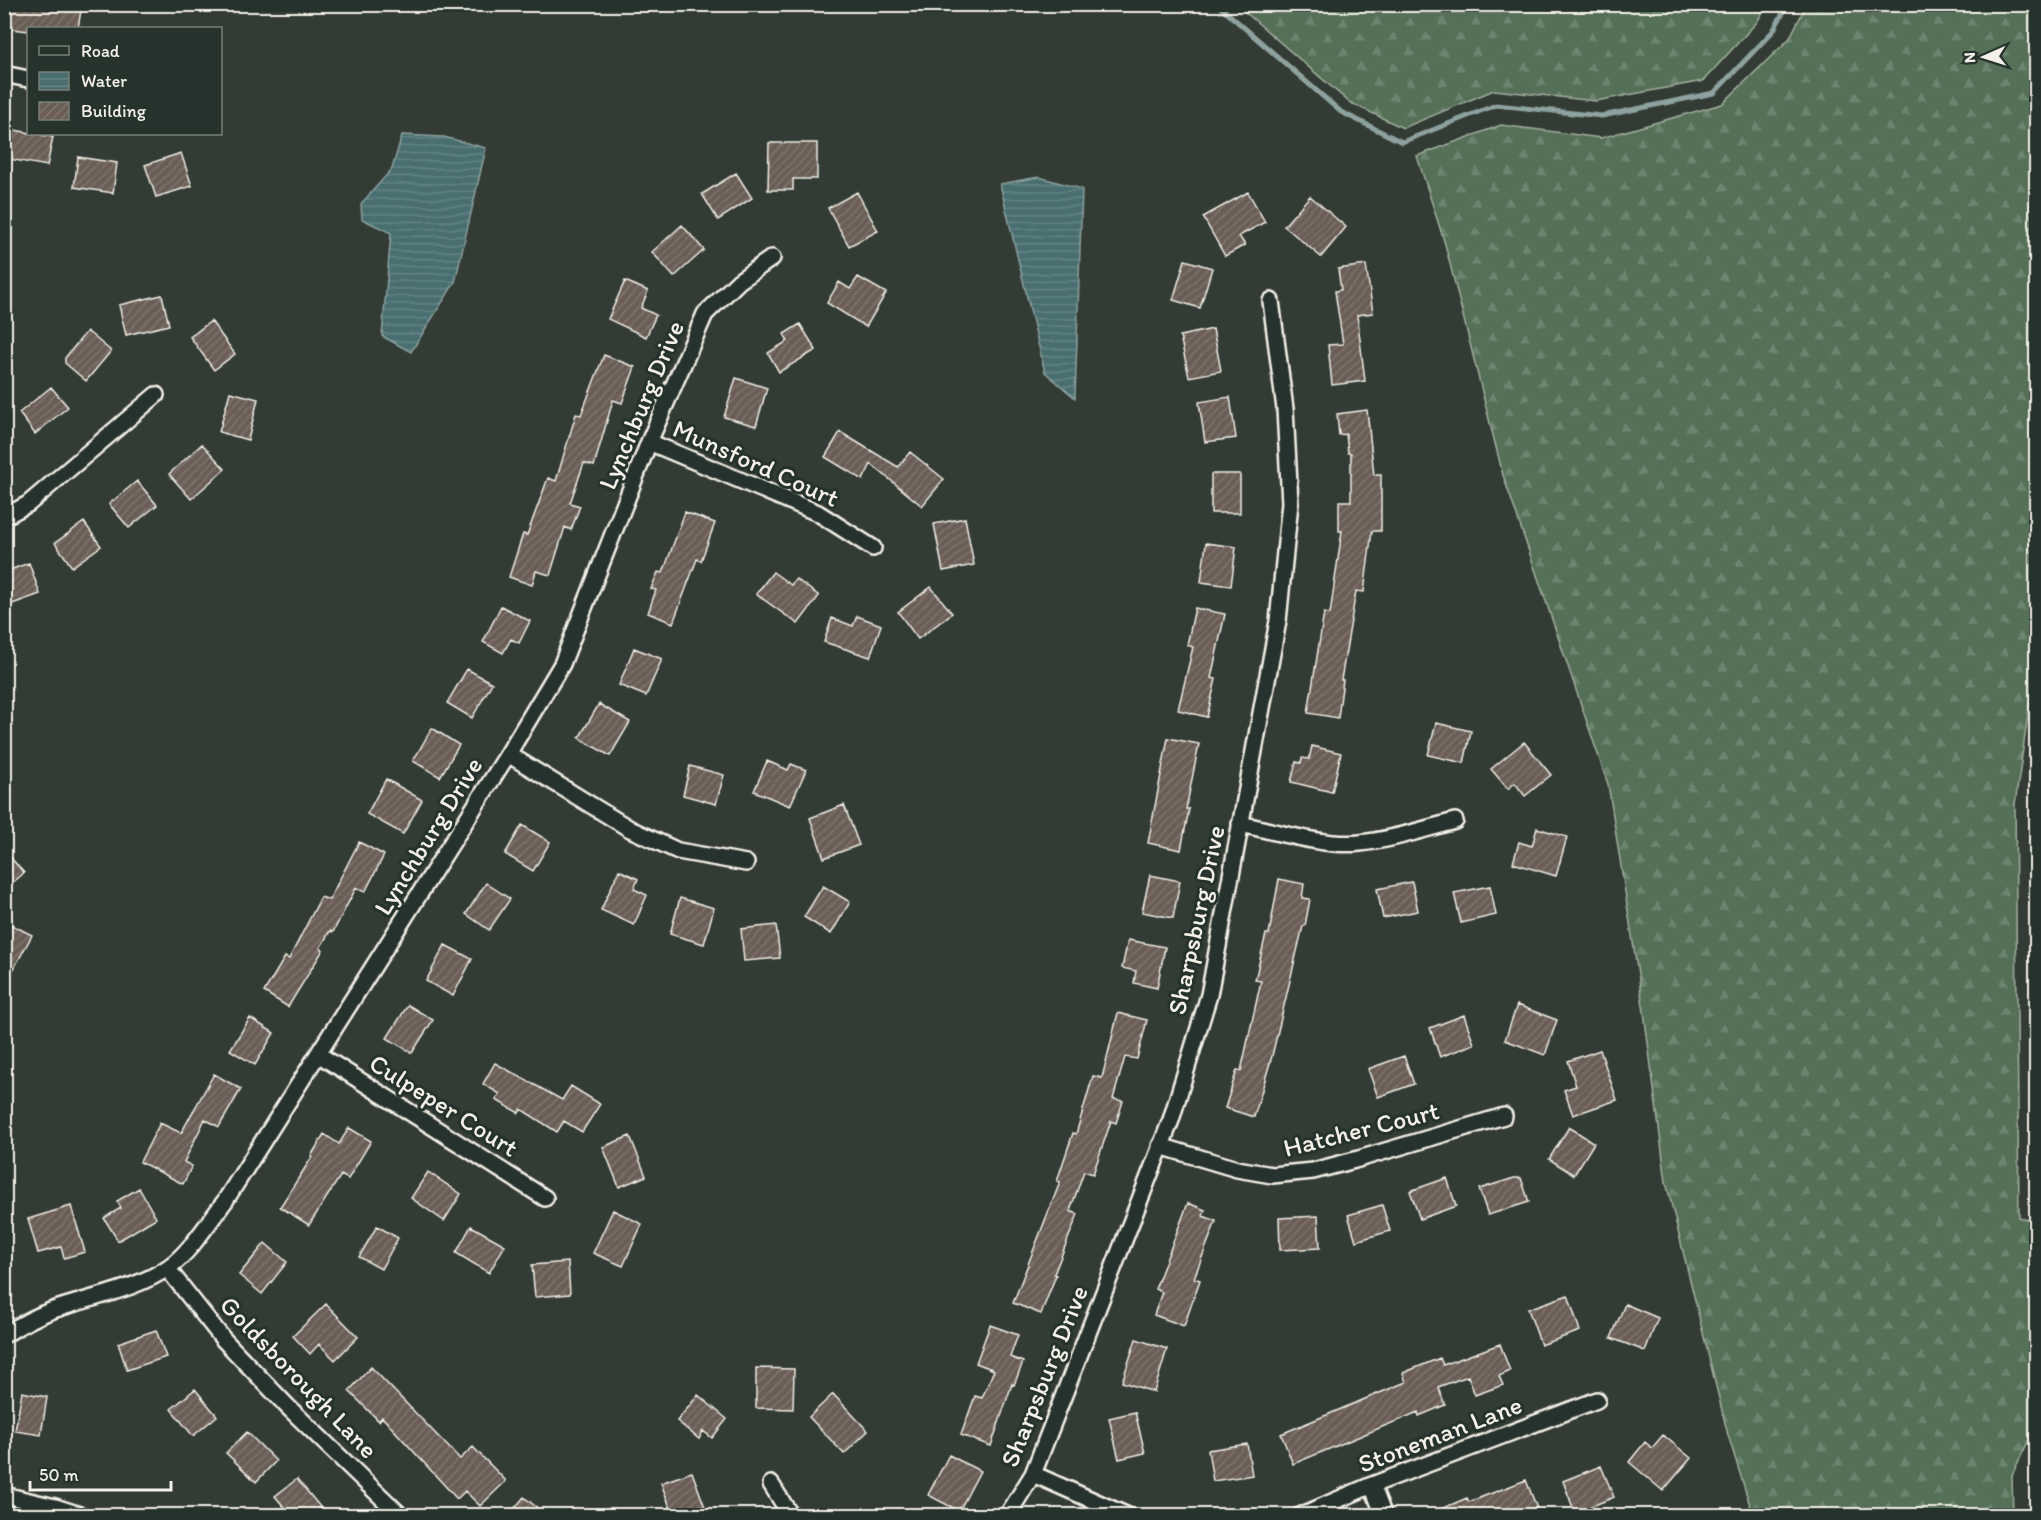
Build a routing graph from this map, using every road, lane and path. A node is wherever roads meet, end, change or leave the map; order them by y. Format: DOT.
graph roads {
  1 [pos="4,74"];
  2 [pos="27,79"];
  3 [pos="772,258"];
  4 [pos="1272,302"];
  5 [pos="156,396"];
  6 [pos="649,442"];
  7 [pos="4,517"];
  8 [pos="873,548"];
  9 [pos="508,754"];
  10 [pos="1455,821"];
  11 [pos="1240,824"];
  12 [pos="746,863"];
  13 [pos="318,1054"];
  14 [pos="1504,1116"];
  15 [pos="1160,1146"];
  16 [pos="545,1198"];
  17 [pos="167,1268"];
  18 [pos="4,1335"];
  19 [pos="1597,1400"];
  20 [pos="1034,1473"];
  21 [pos="771,1484"];
  22 [pos="1372,1485"];
  23 [pos="4,1495"];
  24 [pos="83,1515"];
  25 [pos="401,1515"];
  26 [pos="791,1515"];
  27 [pos="1007,1515"];
  28 [pos="1128,1515"];
  29 [pos="1300,1515"];
  30 [pos="1383,1515"];
  1 -- 2 [label="street"];
  3 -- 6 [label="street, Lynchburg Drive"];
  4 -- 11 [label="street, Sharpsburg Drive"];
  5 -- 7 [label="street"];
  6 -- 8 [label="street, Munsford Court"];
  6 -- 9 [label="street, Lynchburg Drive"];
  9 -- 12 [label="street"];
  9 -- 13 [label="street, Lynchburg Drive"];
  10 -- 11 [label="street"];
  11 -- 15 [label="street, Sharpsburg Drive"];
  13 -- 16 [label="street, Culpeper Court"];
  13 -- 17 [label="street, Lynchburg Drive"];
  14 -- 15 [label="street, Hatcher Court"];
  15 -- 20 [label="street, Sharpsburg Drive"];
  17 -- 18 [label="street, Lynchburg Drive"];
  17 -- 25 [label="street, Goldsborough Lane"];
  19 -- 22 [label="street, Stoneman Lane"];
  20 -- 27 [label="street, Sharpsburg Drive"];
  20 -- 28 [label="street"];
  21 -- 26 [label="street"];
  22 -- 29 [label="street, Stoneman Lane"];
  22 -- 30 [label="street"];
  23 -- 24 [label="street"];
}
